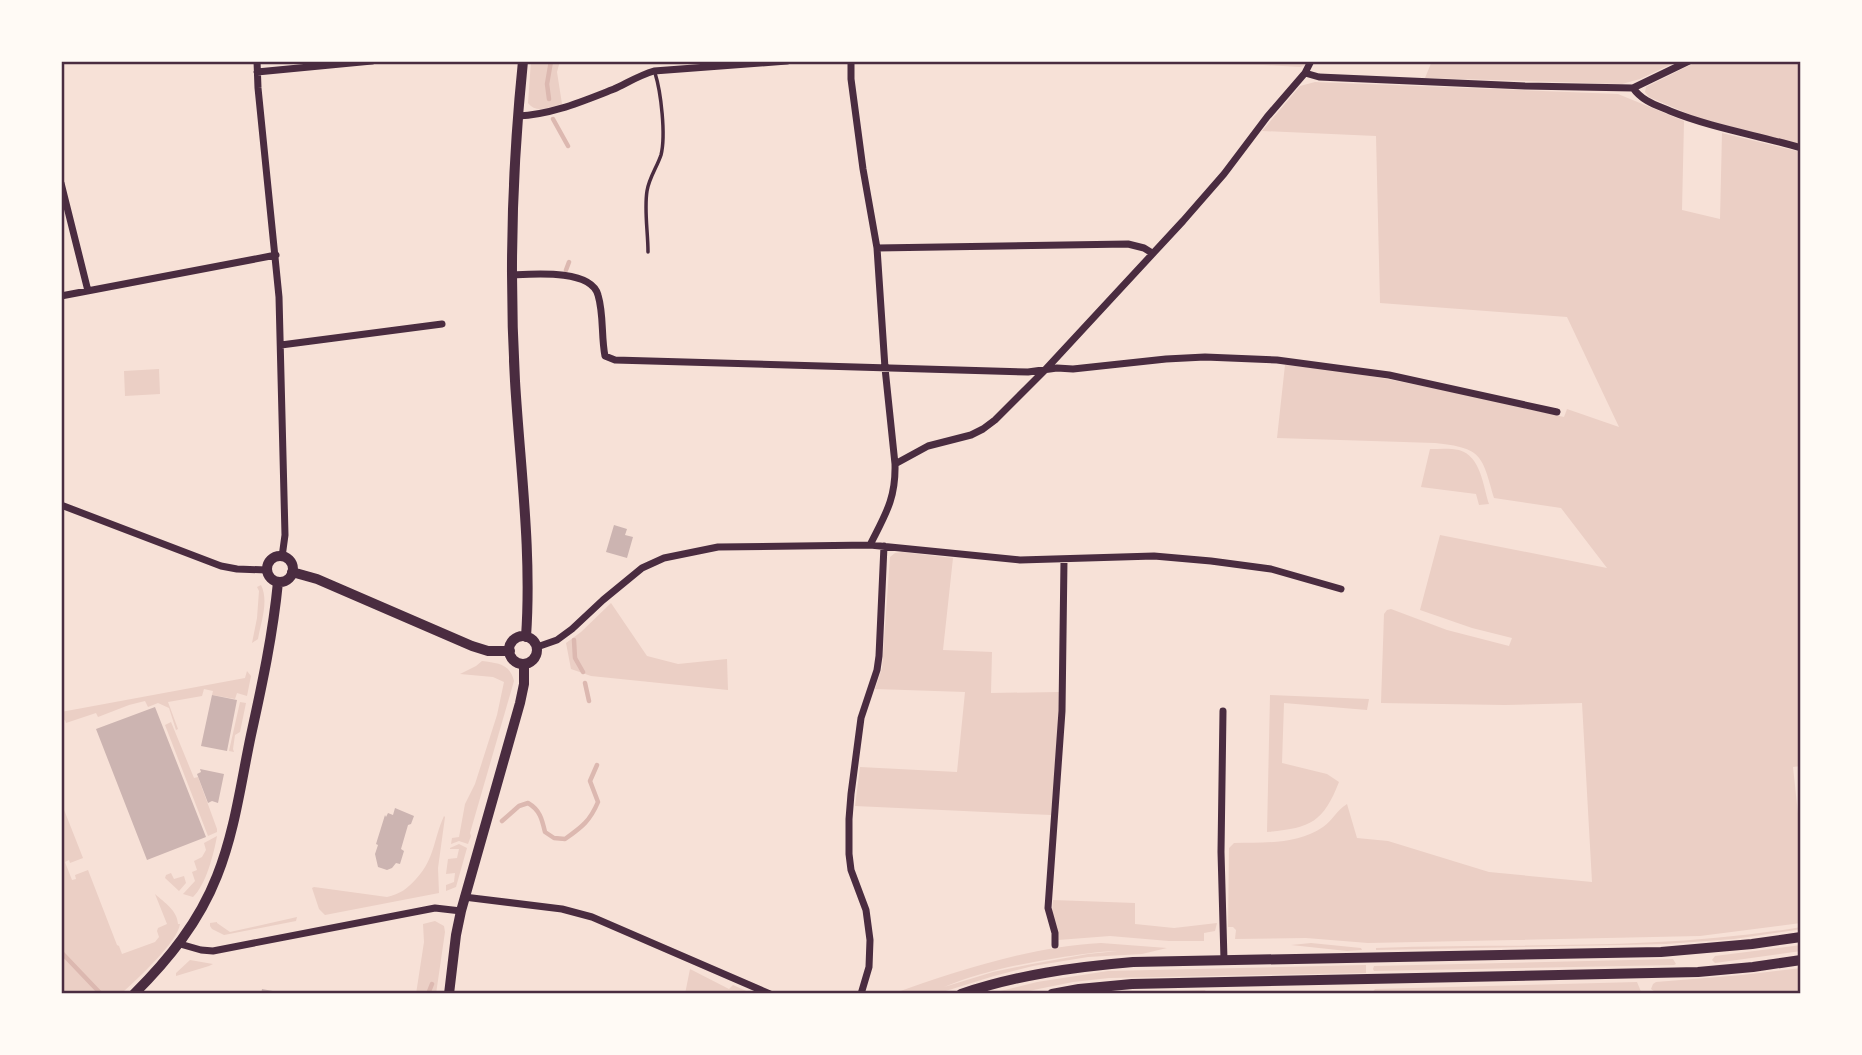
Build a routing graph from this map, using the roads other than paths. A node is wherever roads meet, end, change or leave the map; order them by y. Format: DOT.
graph roads {
  1 [pos="257,61"];
  2 [pos="372,61"];
  3 [pos="523,61"];
  4 [pos="788,61"];
  5 [pos="850,61"];
  6 [pos="1311,61"];
  7 [pos="1689,61"];
  8 [pos="654,71"];
  9 [pos="257,72"];
  10 [pos="1304,73"];
  11 [pos="1633,89"];
  12 [pos="518,116"];
  13 [pos="1801,148"];
  14 [pos="61,183"];
  15 [pos="877,248"];
  16 [pos="648,252"];
  17 [pos="1152,253"];
  18 [pos="275,255"];
  19 [pos="512,275"];
  20 [pos="88,291"];
  21 [pos="61,296"];
  22 [pos="442,324"];
  23 [pos="281,345"];
  24 [pos="885,368"];
  25 [pos="1045,370"];
  26 [pos="1557,412"];
  27 [pos="895,464"];
  28 [pos="61,505"];
  29 [pos="870,545"];
  30 [pos="884,546"];
  31 [pos="282,557"];
  32 [pos="1064,559"];
  33 [pos="267,570"];
  34 [pos="292,572"];
  35 [pos="278,582"];
  36 [pos="1341,589"];
  37 [pos="526,637"];
  38 [pos="537,647"];
  39 [pos="510,651"];
  40 [pos="524,664"];
  41 [pos="1223,711"];
  42 [pos="464,897"];
  43 [pos="461,911"];
  44 [pos="1801,937"];
  45 [pos="180,944"];
  46 [pos="1055,945"];
  47 [pos="1224,960"];
  48 [pos="1801,960"];
  49 [pos="134,994"];
  50 [pos="449,994"];
  51 [pos="770,994"];
  52 [pos="861,994"];
  53 [pos="961,994"];
  54 [pos="1052,994"];
  1 -- 9 [label="street"];
  2 -- 9 [label="street"];
  3 -- 12 [label="street"];
  4 -- 8 [label="street"];
  5 -- 15 [label="street"];
  6 -- 10 [label="street"];
  7 -- 11 [label="street"];
  8 -- 12 [label="street"];
  8 -- 16 [label="lane"];
  9 -- 18 [label="street"];
  10 -- 11 [label="street"];
  10 -- 17 [label="street"];
  11 -- 13 [label="street"];
  12 -- 19 [label="street"];
  14 -- 20 [label="street"];
  15 -- 17 [label="street"];
  15 -- 24 [label="street"];
  17 -- 25 [label="street"];
  18 -- 20 [label="street"];
  18 -- 23 [label="street"];
  19 -- 24 [label="street"];
  19 -- 37 [label="street"];
  20 -- 21 [label="street"];
  22 -- 23 [label="street"];
  23 -- 31 [label="street"];
  24 -- 25 [label="street"];
  24 -- 27 [label="street"];
  25 -- 26 [label="street"];
  25 -- 27 [label="street"];
  27 -- 29 [label="street"];
  28 -- 33 [label="street"];
  29 -- 30 [label="street"];
  29 -- 38 [label="street"];
  30 -- 32 [label="street"];
  30 -- 52 [label="street"];
  31 -- 33 [label="street"];
  31 -- 34 [label="street"];
  32 -- 36 [label="street"];
  32 -- 46 [label="street"];
  33 -- 35 [label="street"];
  34 -- 35 [label="street"];
  34 -- 39 [label="street"];
  35 -- 45 [label="street"];
  37 -- 38 [label="street"];
  37 -- 39 [label="street"];
  38 -- 40 [label="street"];
  39 -- 40 [label="street"];
  40 -- 42 [label="street"];
  41 -- 47 [label="street"];
  42 -- 43 [label="street"];
  42 -- 51 [label="street"];
  43 -- 45 [label="street"];
  43 -- 50 [label="street"];
  44 -- 47 [label="main road"];
  45 -- 49 [label="street"];
  47 -- 53 [label="main road"];
  48 -- 54 [label="main road"];
}
